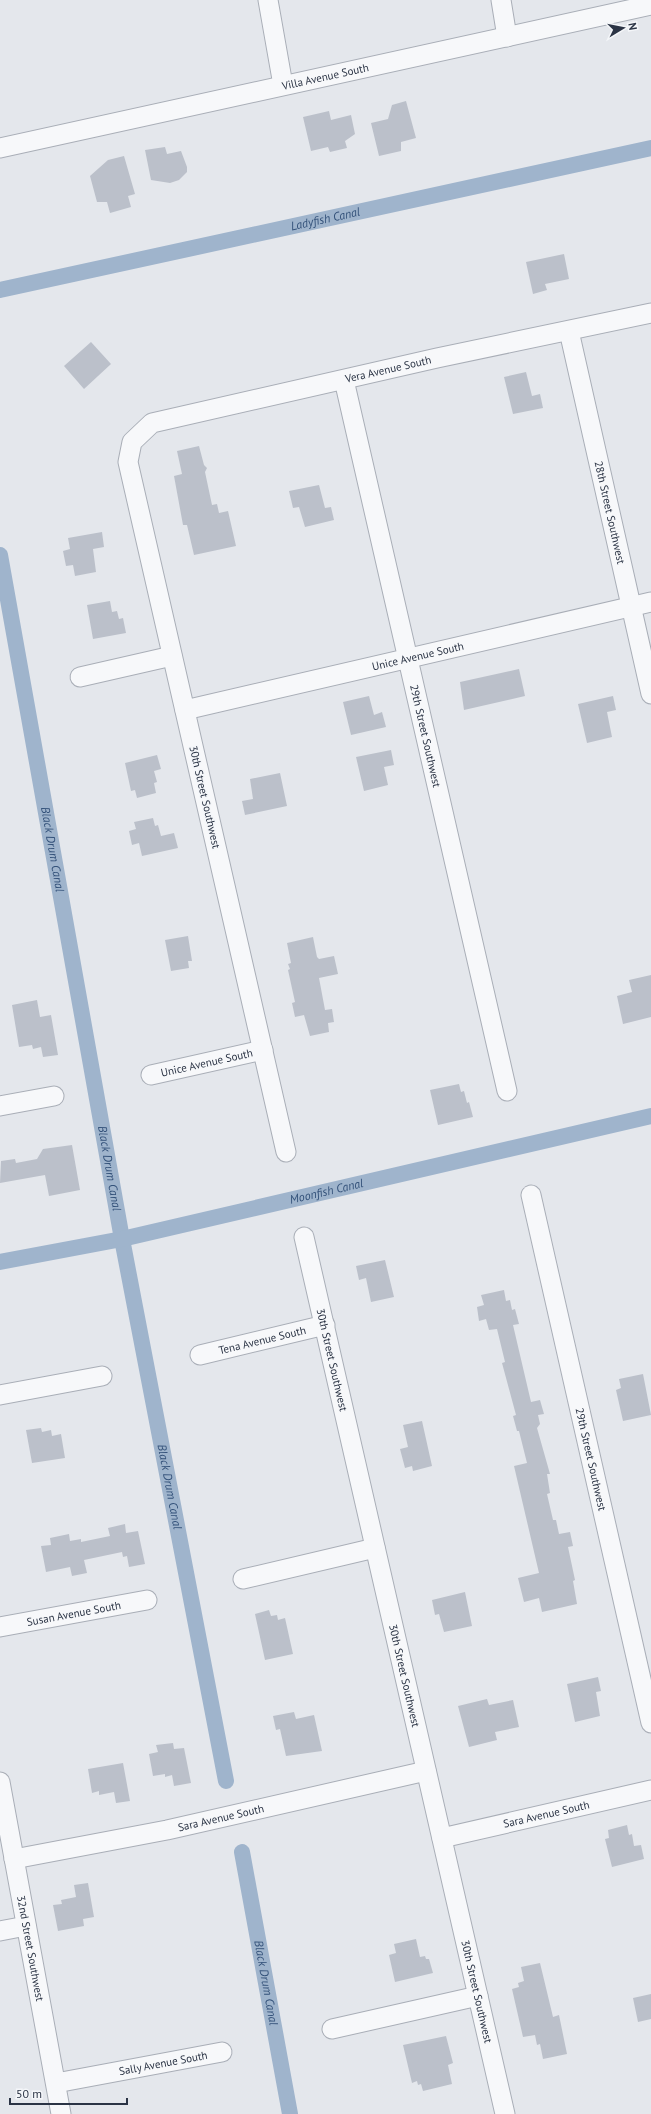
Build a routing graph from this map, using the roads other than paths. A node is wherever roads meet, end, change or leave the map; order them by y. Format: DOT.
graph roads {
  1 [pos="268,0"];
  2 [pos="501,0"];
  3 [pos="651,5"];
  4 [pos="507,37"];
  5 [pos="283,85"];
  6 [pos="0,148"];
  7 [pos="651,313"];
  8 [pos="569,331"];
  9 [pos="344,380"];
  10 [pos="132,442"];
  11 [pos="651,602"];
  12 [pos="631,607"];
  13 [pos="172,656"];
  14 [pos="407,658"];
  15 [pos="80,676"];
  16 [pos="651,694"];
  17 [pos="185,710"];
  18 [pos="263,1050"];
  19 [pos="151,1075"];
  20 [pos="507,1091"];
  21 [pos="54,1096"];
  22 [pos="0,1106"];
  23 [pos="286,1152"];
  24 [pos="530,1195"];
  25 [pos="304,1237"];
  26 [pos="325,1325"];
  27 [pos="200,1355"];
  28 [pos="102,1376"];
  29 [pos="0,1395"];
  30 [pos="375,1548"];
  31 [pos="243,1579"];
  32 [pos="147,1600"];
  33 [pos="0,1627"];
  34 [pos="651,1723"];
  35 [pos="426,1771"];
  36 [pos="0,1782"];
  37 [pos="651,1790"];
  38 [pos="442,1838"];
  39 [pos="14,1859"];
  40 [pos="26,1926"];
  41 [pos="0,1931"];
  42 [pos="478,1996"];
  43 [pos="332,2029"];
  44 [pos="222,2052"];
  45 [pos="56,2083"];
  46 [pos="62,2114"];
  47 [pos="505,2114"];
  1 -- 5 [label="street"];
  2 -- 4 [label="street"];
  3 -- 4 [label="street, Villa Avenue South"];
  4 -- 5 [label="street, Villa Avenue South"];
  5 -- 6 [label="street, Villa Avenue South"];
  7 -- 8 [label="street, Vera Avenue South"];
  8 -- 9 [label="street, Vera Avenue South"];
  8 -- 12 [label="street, 28th Street Southwest"];
  9 -- 10 [label="street, Vera Avenue South"];
  9 -- 14 [label="street, 29th Street Southwest"];
  10 -- 13 [label="street, 30th Street Southwest"];
  11 -- 12 [label="street, Unice Avenue South"];
  12 -- 14 [label="street, Unice Avenue South"];
  12 -- 16 [label="street, 28th Street Southwest"];
  13 -- 15 [label="street"];
  13 -- 17 [label="street, 30th Street Southwest"];
  14 -- 17 [label="street, Unice Avenue South"];
  14 -- 20 [label="street, 29th Street Southwest"];
  17 -- 18 [label="street, 30th Street Southwest"];
  18 -- 19 [label="street, Unice Avenue South"];
  18 -- 23 [label="street, 30th Street Southwest"];
  21 -- 22 [label="street"];
  24 -- 34 [label="street, 29th Street Southwest"];
  25 -- 26 [label="street, 30th Street Southwest"];
  26 -- 27 [label="street, Tena Avenue South"];
  26 -- 30 [label="street, 30th Street Southwest"];
  28 -- 29 [label="street"];
  30 -- 31 [label="street"];
  30 -- 35 [label="street, 30th Street Southwest"];
  32 -- 33 [label="street, Susan Avenue South"];
  35 -- 38 [label="street, 30th Street Southwest"];
  35 -- 39 [label="street, Sara Avenue South"];
  36 -- 39 [label="street, 32nd Street Southwest"];
  37 -- 38 [label="street, Sara Avenue South"];
  38 -- 42 [label="street, 30th Street Southwest"];
  39 -- 40 [label="street, 32nd Street Southwest"];
  40 -- 41 [label="street"];
  40 -- 45 [label="street, 32nd Street Southwest"];
  42 -- 43 [label="street"];
  42 -- 47 [label="street, 30th Street Southwest"];
  44 -- 45 [label="street, Sally Avenue South"];
  45 -- 46 [label="street, 32nd Street Southwest"];
}
